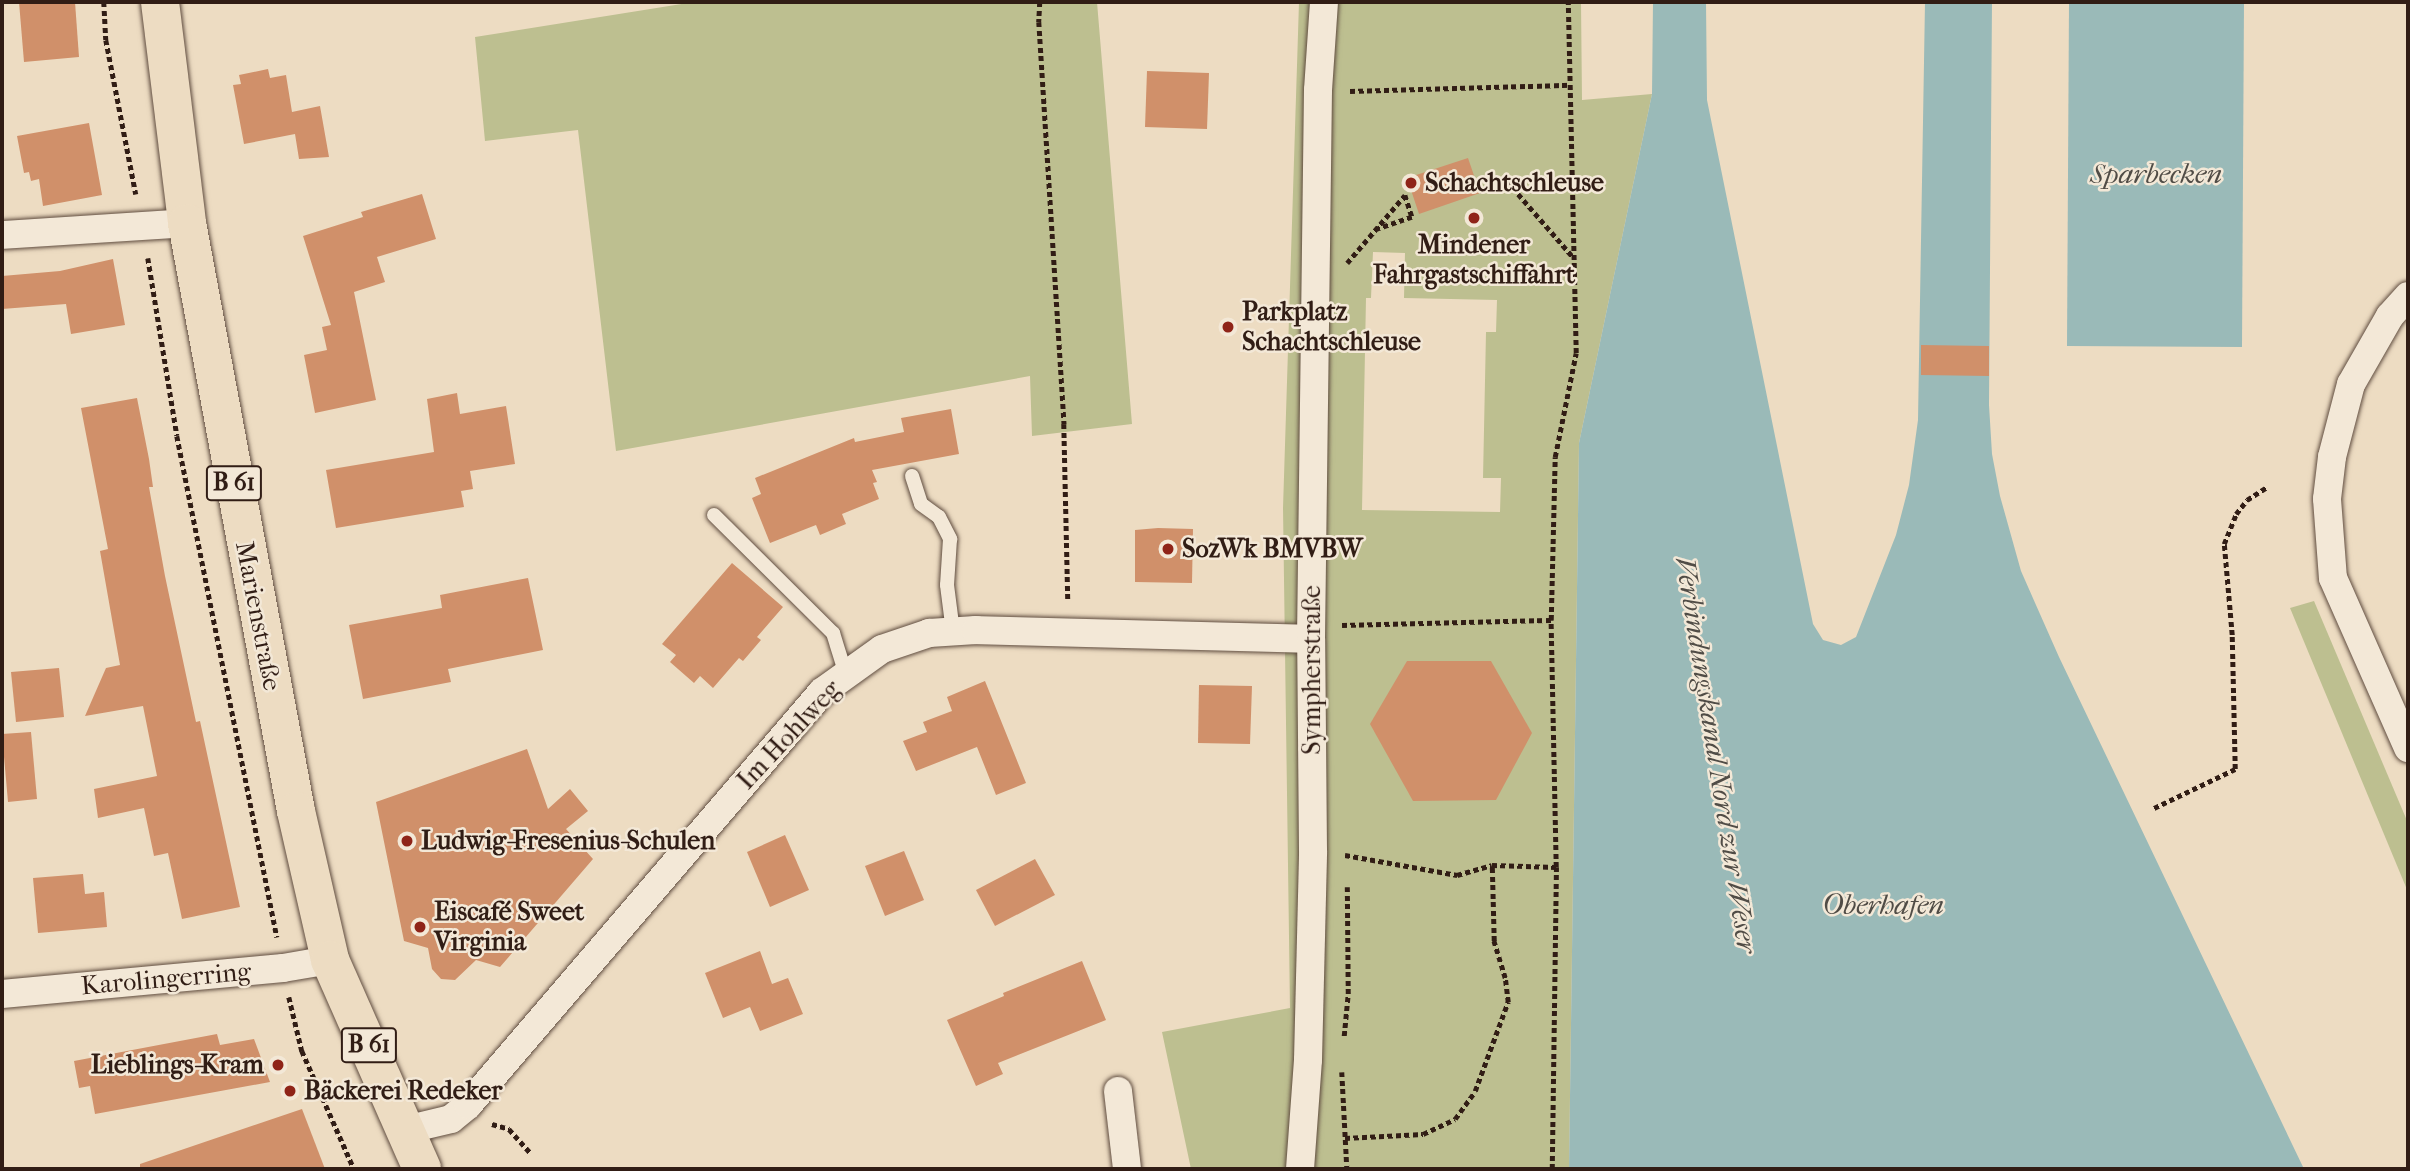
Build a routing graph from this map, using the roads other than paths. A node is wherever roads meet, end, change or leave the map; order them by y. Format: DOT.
graph roads {
  1 [pos="160,2"];
  2 [pos="1324,2"];
  3 [pos="187,223"];
  4 [pos="2,235"];
  5 [pos="2408,296"];
  6 [pos="912,476"];
  7 [pos="714,515"];
  8 [pos="953,632"];
  9 [pos="1311,632"];
  10 [pos="846,675"];
  11 [pos="2408,748"];
  12 [pos="330,960"];
  13 [pos="2,994"];
  14 [pos="1118,1091"];
  15 [pos="405,1130"];
  16 [pos="422,1169"];
  17 [pos="1127,1169"];
  18 [pos="1300,1169"];
  1 -- 3 [label="main road, Marienstraße / B 61"];
  2 -- 9 [label="street, Sympherstraße"];
  3 -- 4 [label="street"];
  3 -- 12 [label="main road, Marienstraße / B 61"];
  5 -- 11 [label="street"];
  6 -- 8 [label="lane"];
  7 -- 10 [label="lane"];
  8 -- 9 [label="street, Im Hohlweg"];
  8 -- 10 [label="street, Im Hohlweg"];
  9 -- 18 [label="street, Sympherstraße"];
  10 -- 15 [label="street, Im Hohlweg"];
  12 -- 13 [label="street, Karolingerring"];
  12 -- 15 [label="main road, Marienstraße / B 61"];
  14 -- 17 [label="street"];
  15 -- 16 [label="main road, Marienstraße / B 61"];
}
